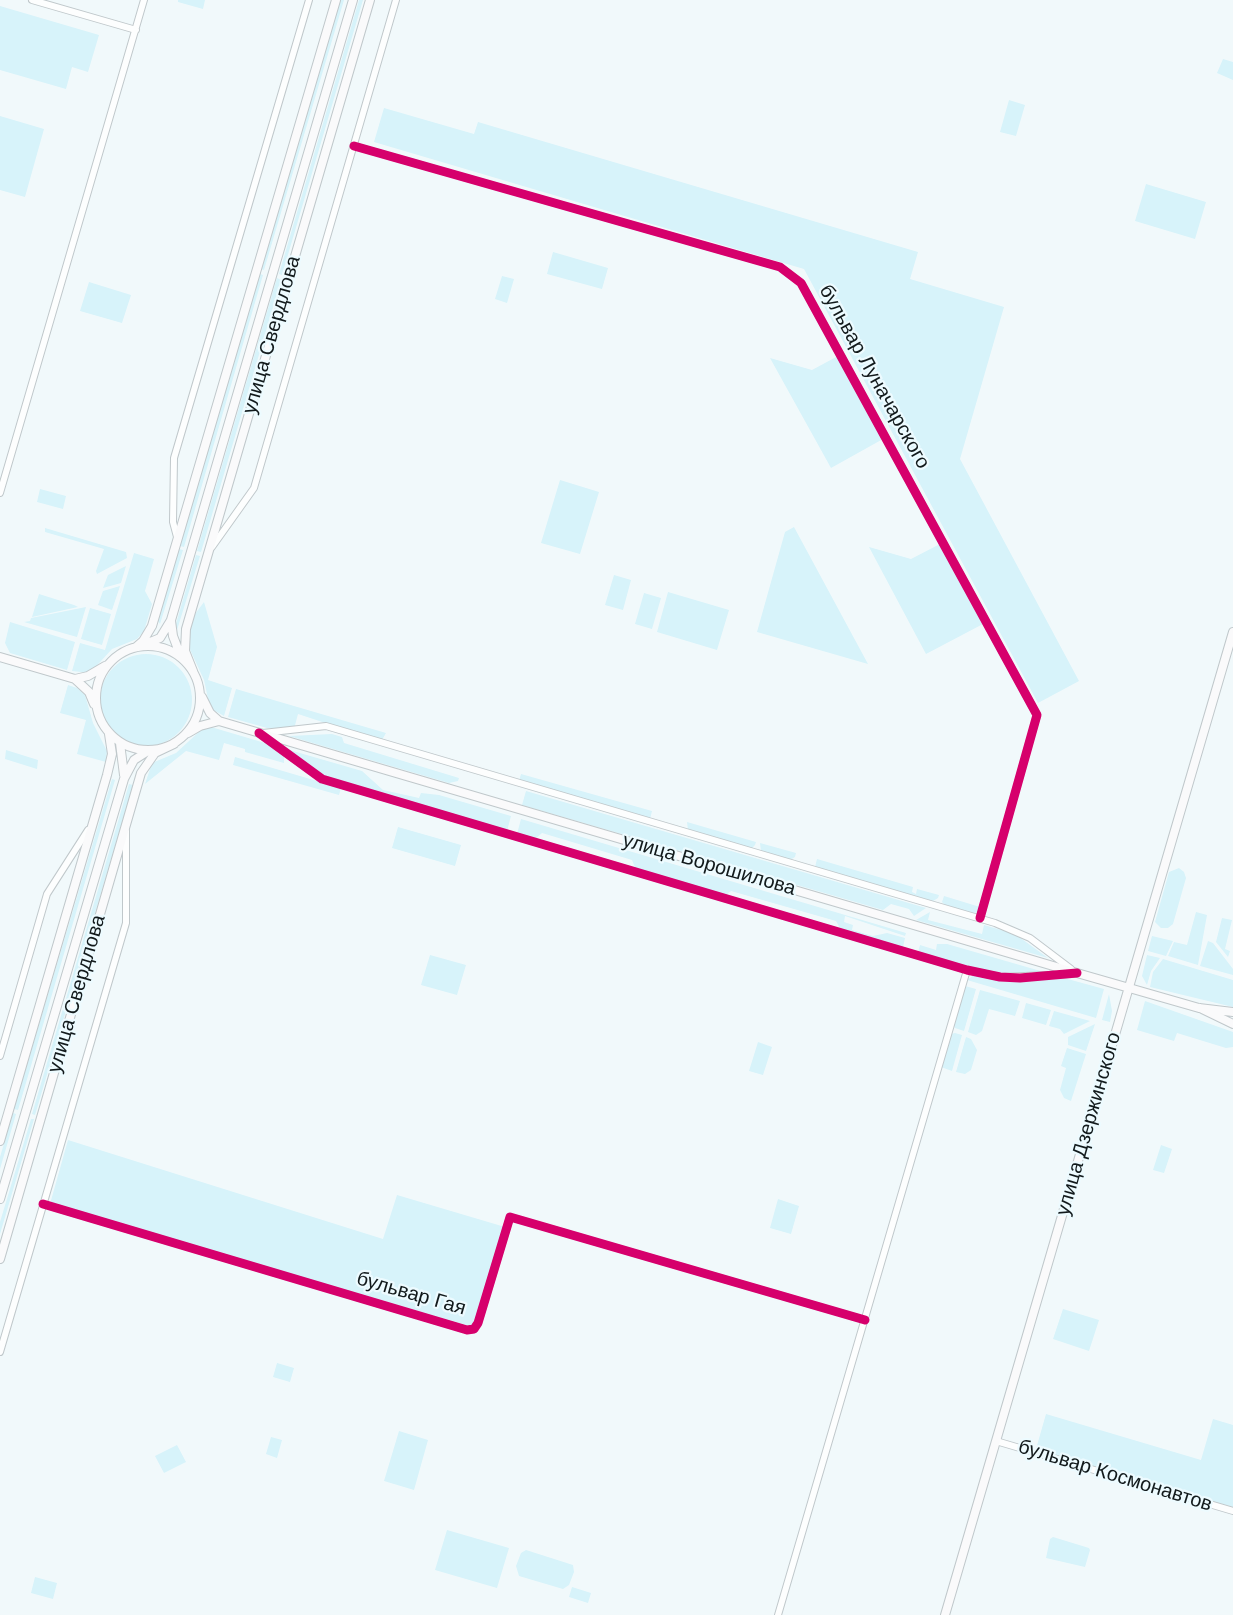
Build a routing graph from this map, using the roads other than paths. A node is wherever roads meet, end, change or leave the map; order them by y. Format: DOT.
graph roads {
  1 [pos="32,0"];
  2 [pos="144,0"];
  3 [pos="309,0"];
  4 [pos="336,0"];
  5 [pos="352,0"];
  6 [pos="370,0"];
  7 [pos="396,0"];
  8 [pos="136,30"];
  9 [pos="354,146"];
  10 [pos="0,493"];
  11 [pos="177,538"];
  12 [pos="210,550"];
  13 [pos="171,620"];
  14 [pos="1233,632"];
  15 [pos="140,646"];
  16 [pos="0,657"];
  17 [pos="183,660"];
  18 [pos="110,662"];
  19 [pos="193,671"];
  20 [pos="75,679"];
  21 [pos="199,689"];
  22 [pos="97,710"];
  23 [pos="219,721"];
  24 [pos="188,732"];
  25 [pos="259,733"];
  26 [pos="109,734"];
  27 [pos="120,743"];
  28 [pos="174,744"];
  29 [pos="148,751"];
  30 [pos="124,779"];
  31 [pos="94,822"];
  32 [pos="126,822"];
  33 [pos="980,918"];
  34 [pos="967,970"];
  35 [pos="1077,973"];
  36 [pos="1129,988"];
  37 [pos="1199,1008"];
  38 [pos="1233,1012"];
  39 [pos="1233,1024"];
  40 [pos="0,1056"];
  41 [pos="0,1141"];
  42 [pos="0,1198"];
  43 [pos="43,1204"];
  44 [pos="0,1259"];
  45 [pos="865,1320"];
  46 [pos="0,1352"];
  47 [pos="996,1441"];
  48 [pos="1233,1511"];
  49 [pos="778,1615"];
  50 [pos="945,1615"];
  1 -- 8 [label="street"];
  2 -- 8 [label="street"];
  3 -- 11 [label="street"];
  4 -- 11 [label="main road, улица Свердлова"];
  5 -- 13 [label="main road, улица Свердлова"];
  6 -- 12 [label="main road, улица Свердлова"];
  7 -- 9 [label="street"];
  8 -- 10 [label="street"];
  9 -- 12 [label="street"];
  9 -- 33 [label="street, бульвар Луначарского"];
  11 -- 15 [label="main road, улица Свердлова"];
  12 -- 19 [label="main road, улица Свердлова"];
  13 -- 15 [label="main road, улица Свердлова"];
  13 -- 17 [label="main road"];
  14 -- 36 [label="main road, улица Дзержинского"];
  15 -- 17 [label="main road"];
  15 -- 18 [label="main road"];
  16 -- 20 [label="main road"];
  17 -- 19 [label="main road"];
  18 -- 20 [label="main road"];
  18 -- 22 [label="main road"];
  19 -- 21 [label="main road"];
  20 -- 22 [label="main road"];
  21 -- 23 [label="main road"];
  21 -- 24 [label="main road"];
  22 -- 26 [label="main road"];
  23 -- 24 [label="main road"];
  23 -- 25 [label="main road, улица Ворошилова"];
  24 -- 28 [label="main road"];
  25 -- 33 [label="street"];
  25 -- 34 [label="street"];
  25 -- 35 [label="main road, улица Ворошилова"];
  26 -- 27 [label="main road"];
  26 -- 31 [label="main road, улица Свердлова"];
  27 -- 29 [label="main road"];
  27 -- 30 [label="main road, улица Свердлова"];
  28 -- 29 [label="main road"];
  28 -- 32 [label="main road, улица Свердлова"];
  29 -- 30 [label="main road, улица Свердлова"];
  30 -- 42 [label="main road, улица Свердлова"];
  31 -- 40 [label="street"];
  31 -- 41 [label="main road, улица Свердлова"];
  32 -- 43 [label="street"];
  32 -- 44 [label="main road, улица Свердлова"];
  33 -- 35 [label="street"];
  34 -- 35 [label="street"];
  34 -- 45 [label="street"];
  35 -- 36 [label="main road, улица Ворошилова"];
  36 -- 37 [label="main road, улица Ворошилова"];
  36 -- 47 [label="main road, улица Дзержинского"];
  37 -- 38 [label="main road, улица Ворошилова"];
  37 -- 39 [label="main road, улица Ворошилова"];
  43 -- 45 [label="street, бульвар Гая"];
  43 -- 46 [label="street"];
  45 -- 49 [label="street"];
  47 -- 48 [label="street, бульвар Космонавтов"];
  47 -- 50 [label="main road, улица Дзержинского"];
}
